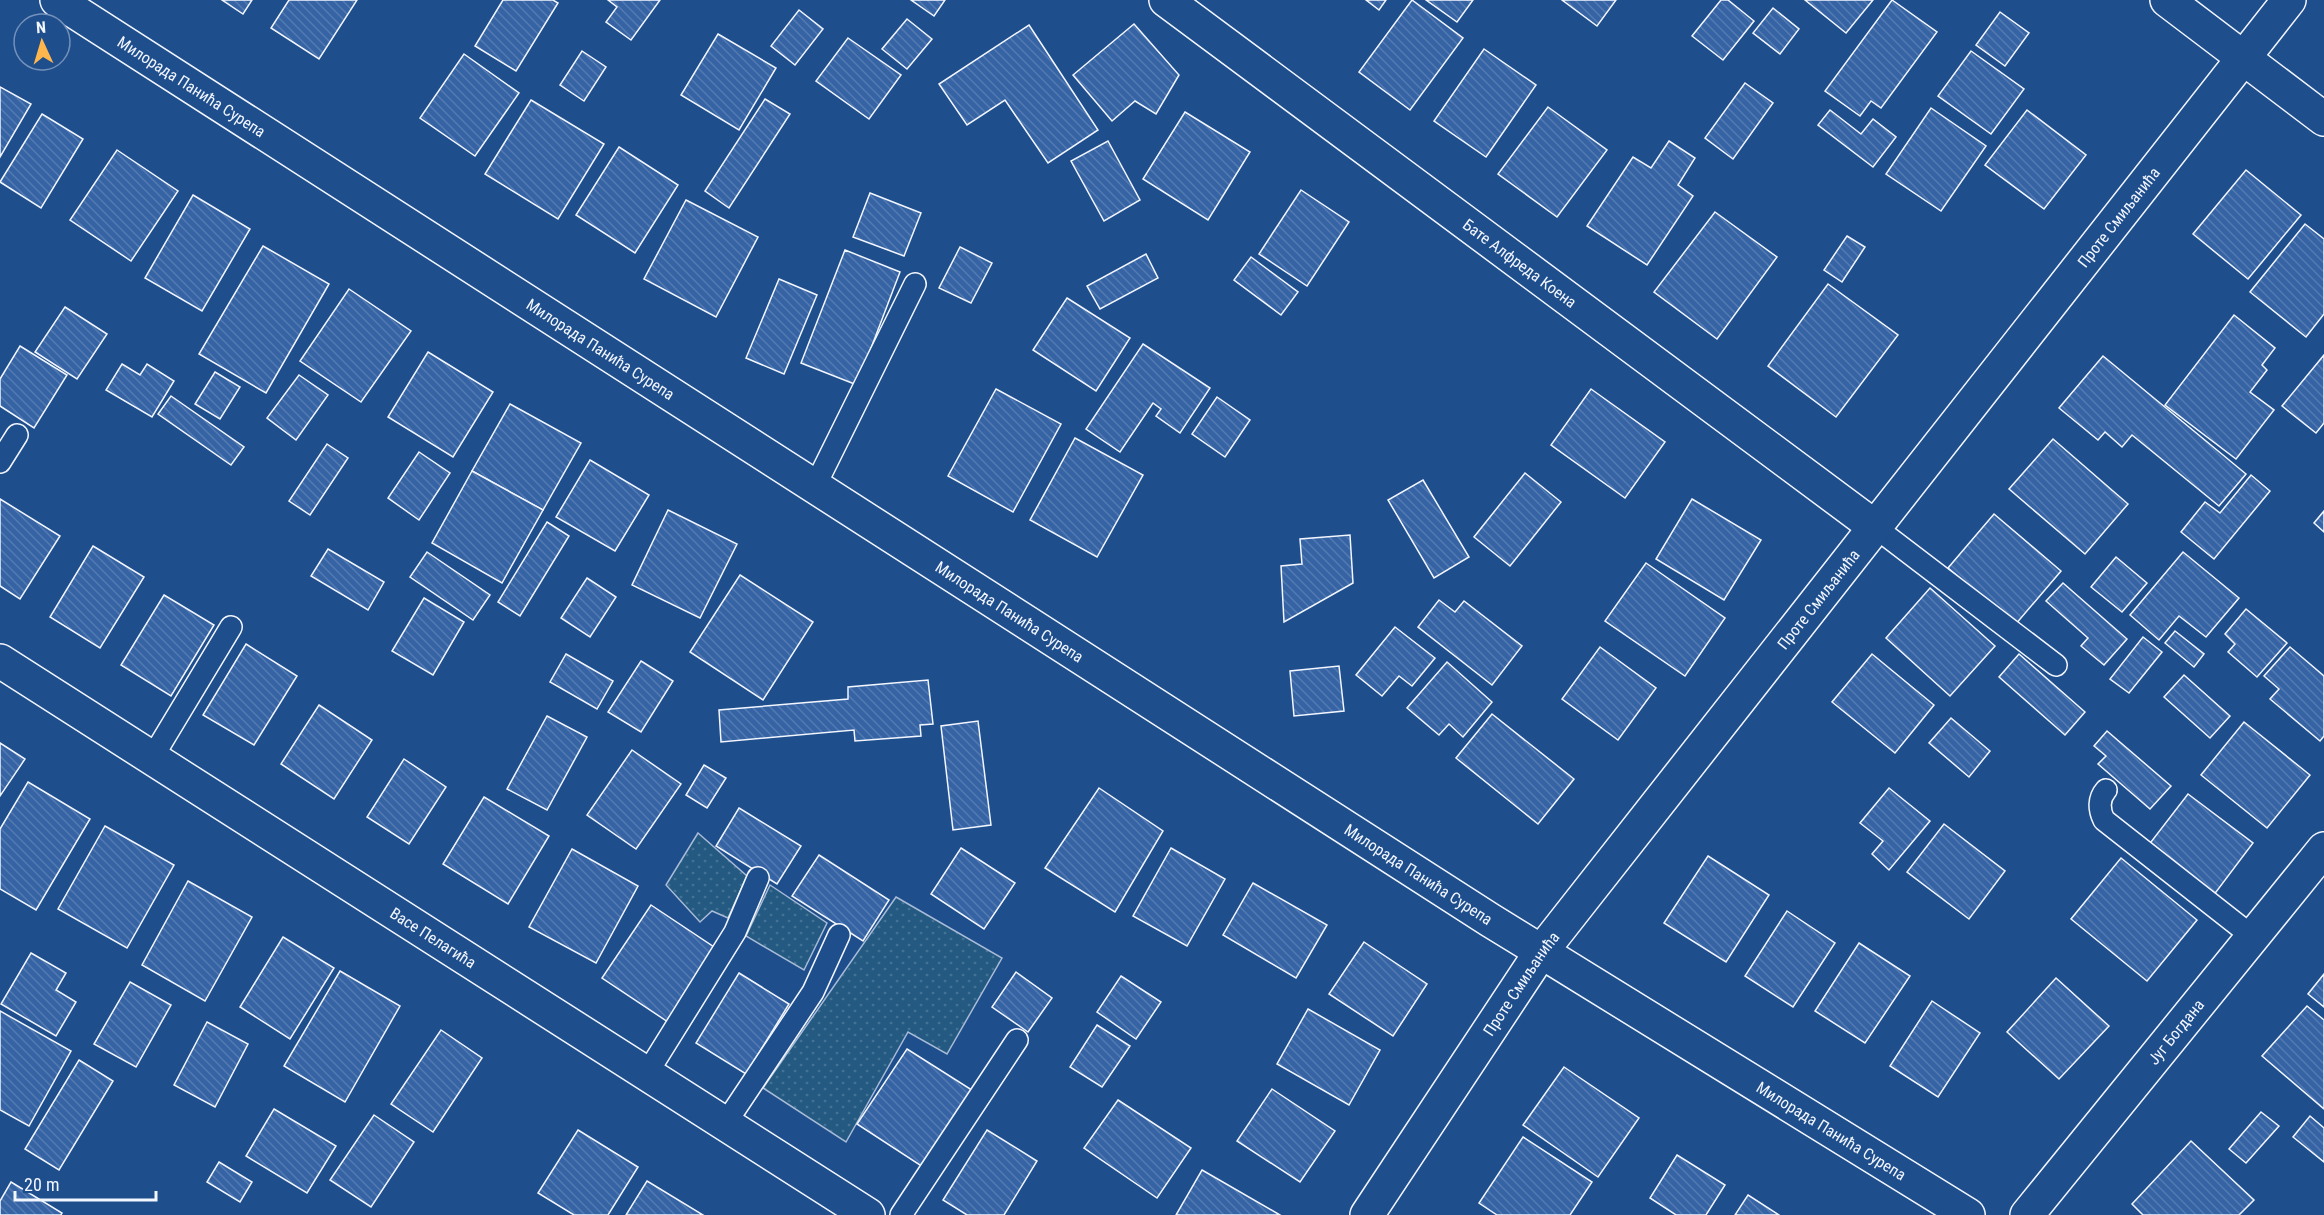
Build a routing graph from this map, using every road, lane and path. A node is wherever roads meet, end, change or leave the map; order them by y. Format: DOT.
graph roads {
  1 [pos="57,0"];
  2 [pos="1166,0"];
  3 [pos="2167,0"];
  4 [pos="2289,0"];
  5 [pos="2244,59"];
  6 [pos="2324,119"];
  7 [pos="915,284"];
  8 [pos="17,435"];
  9 [pos="0,462"];
  10 [pos="815,486"];
  11 [pos="1875,527"];
  12 [pos="231,627"];
  13 [pos="0,661"];
  14 [pos="2056,665"];
  15 [pos="152,758"];
  16 [pos="2106,790"];
  17 [pos="2324,849"];
  18 [pos="758,878"];
  19 [pos="839,935"];
  20 [pos="2253,937"];
  21 [pos="1540,952"];
  22 [pos="1017,1040"];
  23 [pos="646,1075"];
  24 [pos="725,1124"];
  25 [pos="868,1215"];
  26 [pos="901,1215"];
  27 [pos="1367,1215"];
  28 [pos="1968,1215"];
  29 [pos="2027,1215"];
  1 -- 10 [label="street, Милорада Панића Сурепа"];
  2 -- 11 [label="street, Бате Алфреда Коена"];
  3 -- 5 [label="street"];
  4 -- 5 [label="street, Проте Смиљанића"];
  5 -- 6 [label="street"];
  5 -- 11 [label="street, Проте Смиљанића"];
  7 -- 10 [label="lane"];
  8 -- 9 [label="lane"];
  10 -- 21 [label="street, Милорада Панића Сурепа"];
  11 -- 14 [label="lane"];
  11 -- 21 [label="street, Проте Смиљанића"];
  12 -- 15 [label="lane"];
  13 -- 15 [label="street, Васе Пелагића"];
  15 -- 23 [label="street, Васе Пелагића"];
  16 -- 20 [label="lane"];
  17 -- 20 [label="street, Југ Богдана"];
  18 -- 23 [label="lane"];
  19 -- 24 [label="lane"];
  20 -- 29 [label="street, Југ Богдана"];
  21 -- 27 [label="street, Проте Смиљанића"];
  21 -- 28 [label="street, Милорада Панића Сурепа"];
  22 -- 26 [label="lane"];
  23 -- 24 [label="street, Васе Пелагића"];
  24 -- 25 [label="street, Васе Пелагића"];
}
